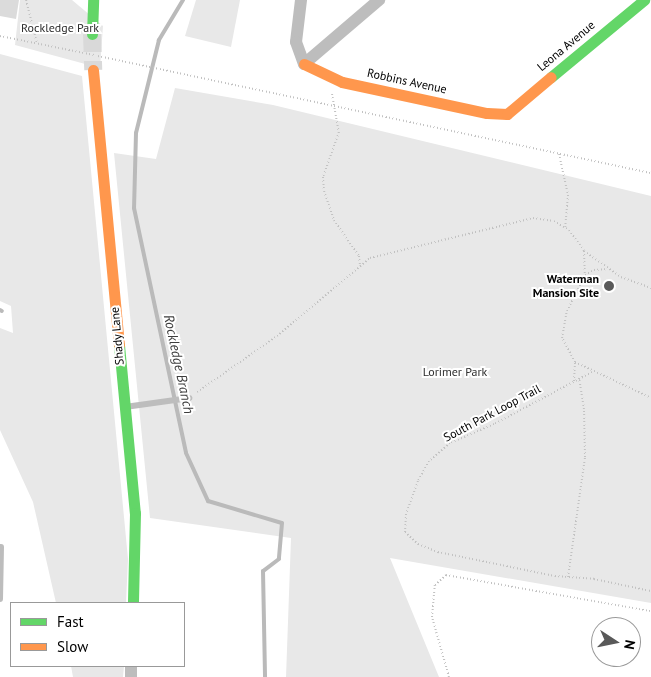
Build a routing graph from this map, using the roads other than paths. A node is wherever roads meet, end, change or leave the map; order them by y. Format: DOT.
graph roads {
  1 [pos="93,0"];
  2 [pos="301,0"];
  3 [pos="379,0"];
  4 [pos="644,0"];
  5 [pos="92,34"];
  6 [pos="304,64"];
  7 [pos="92,70"];
  8 [pos="507,114"];
  9 [pos="189,398"];
  10 [pos="124,408"];
  11 [pos="1,548"];
  12 [pos="0,600"];
  13 [pos="132,602"];
  1 -- 5 [label="street"];
  2 -- 6 [label="street"];
  3 -- 6 [label="street"];
  4 -- 8 [label="street, Leona Avenue"];
  6 -- 8 [label="street, Robbins Avenue"];
  7 -- 10 [label="street, Shady Lane"];
  9 -- 10 [label="lane"];
  10 -- 13 [label="street, Shady Lane"];
  11 -- 12 [label="lane"];
}
